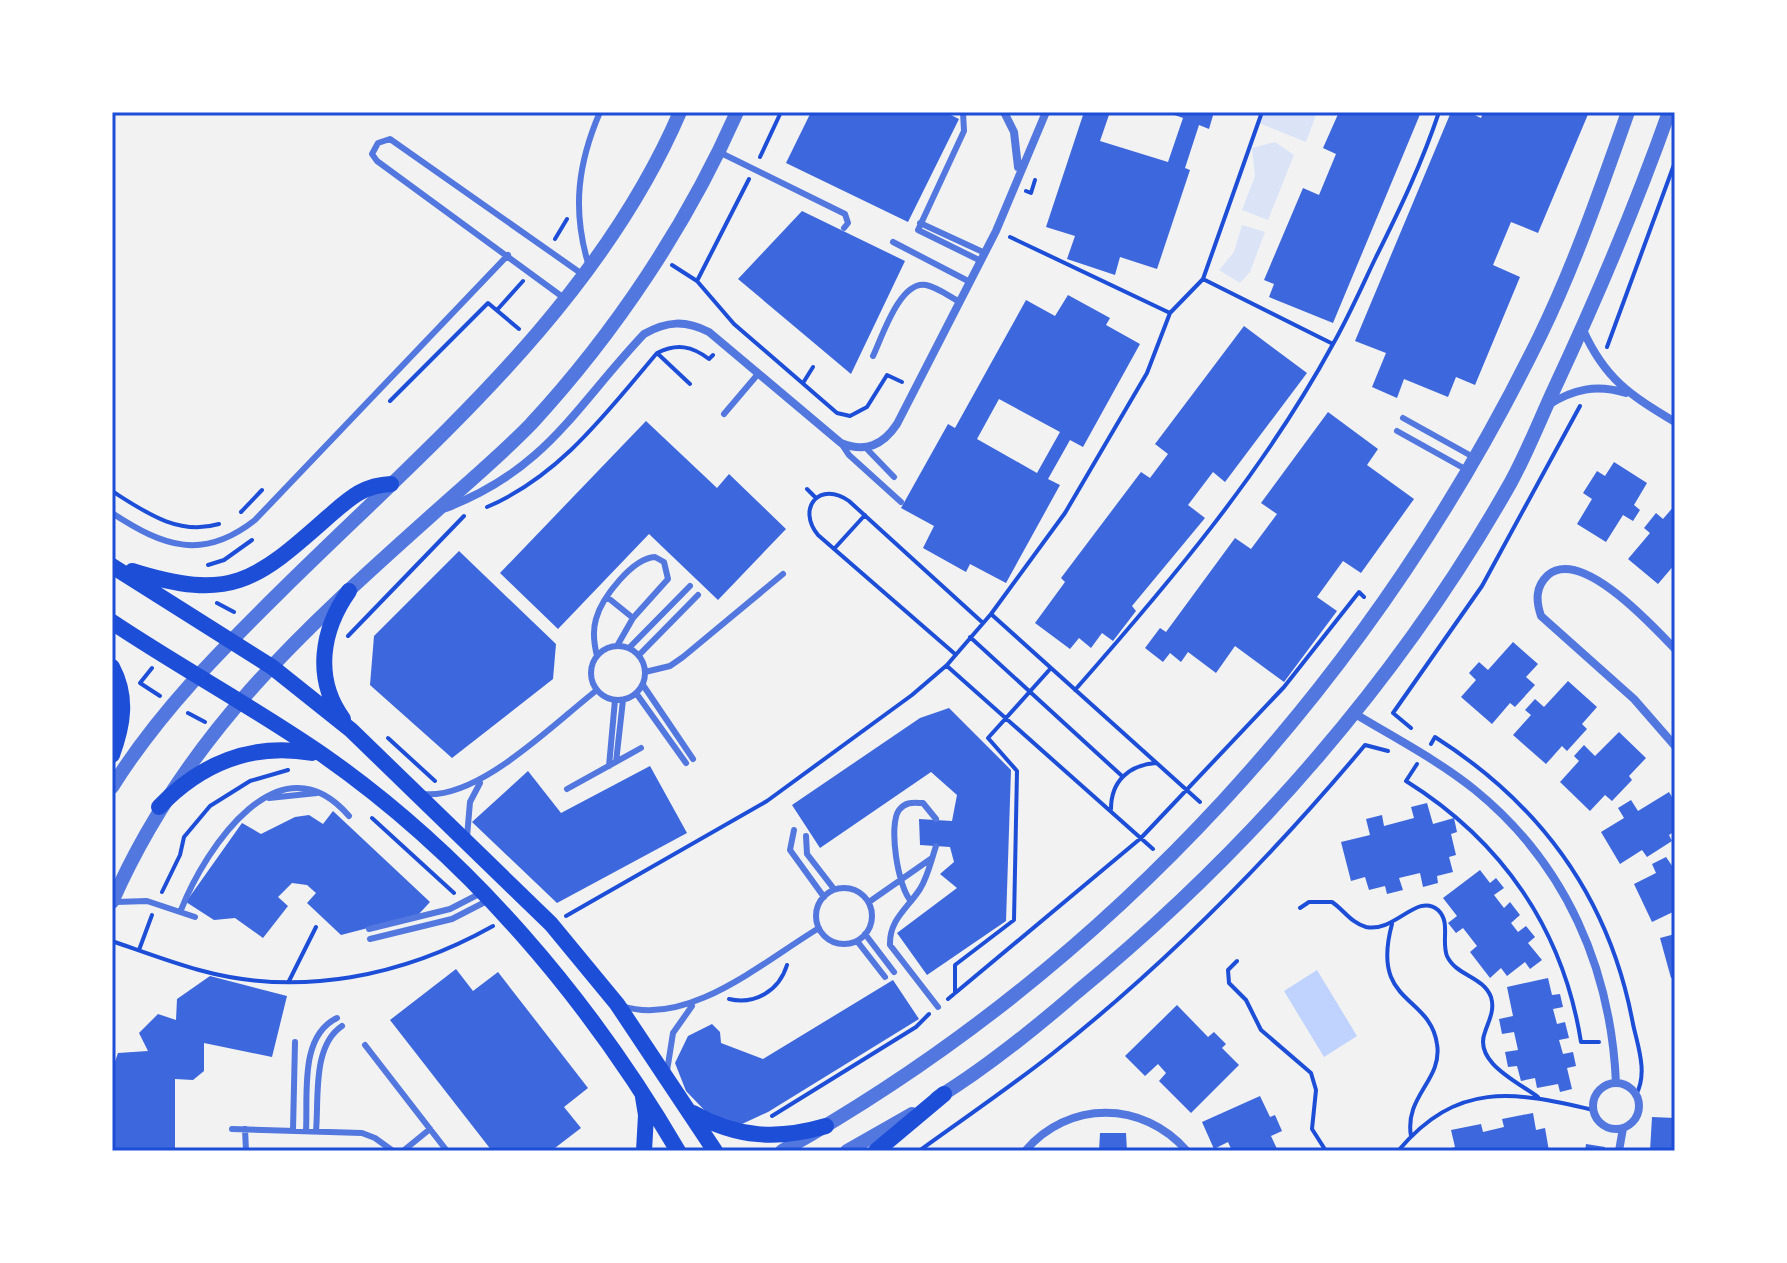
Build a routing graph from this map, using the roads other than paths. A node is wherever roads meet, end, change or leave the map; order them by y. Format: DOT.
graph roads {
  1 [pos="600,112"];
  2 [pos="680,112"];
  3 [pos="737,112"];
  4 [pos="963,112"];
  5 [pos="1004,112"];
  6 [pos="1046,112"];
  7 [pos="1669,112"];
  8 [pos="1623,115"];
  9 [pos="719,152"];
  10 [pos="1014,188"];
  11 [pos="844,228"];
  12 [pos="893,242"];
  13 [pos="508,255"];
  14 [pos="983,257"];
  15 [pos="587,272"];
  16 [pos="970,282"];
  17 [pos="567,300"];
  18 [pos="960,302"];
  19 [pos="1583,329"];
  20 [pos="873,356"];
  21 [pos="758,374"];
  22 [pos="1626,393"];
  23 [pos="1546,406"];
  24 [pos="724,414"];
  25 [pos="1403,418"];
  26 [pos="1675,422"];
  27 [pos="1397,431"];
  28 [pos="841,443"];
  29 [pos="866,448"];
  30 [pos="1472,464"];
  31 [pos="894,477"];
  32 [pos="391,484"];
  33 [pos="901,502"];
  34 [pos="112,513"];
  35 [pos="434,513"];
  36 [pos="112,565"];
  37 [pos="783,574"];
  38 [pos="690,586"];
  39 [pos="349,591"];
  40 [pos="698,595"];
  41 [pos="607,597"];
  42 [pos="633,618"];
  43 [pos="112,622"];
  44 [pos="231,640"];
  45 [pos="617,646"];
  46 [pos="629,648"];
  47 [pos="1675,649"];
  48 [pos="639,655"];
  49 [pos="597,656"];
  50 [pos="112,667"];
  51 [pos="272,667"];
  52 [pos="645,672"];
  53 [pos="198,676"];
  54 [pos="643,685"];
  55 [pos="597,690"];
  56 [pos="636,693"];
  57 [pos="619,700"];
  58 [pos="238,703"];
  59 [pos="1352,712"];
  60 [pos="351,730"];
  61 [pos="1675,746"];
  62 [pos="641,748"];
  63 [pos="112,755"];
  64 [pos="322,755"];
  65 [pos="613,764"];
  66 [pos="485,777"];
  67 [pos="112,787"];
  68 [pos="567,789"];
  69 [pos="415,792"];
  70 [pos="317,793"];
  71 [pos="268,798"];
  72 [pos="159,807"];
  73 [pos="349,816"];
  74 [pos="936,819"];
  75 [pos="794,830"];
  76 [pos="806,836"];
  77 [pos="468,844"];
  78 [pos="936,846"];
  79 [pos="932,858"];
  80 [pos="899,881"];
  81 [pos="834,889"];
  82 [pos="484,897"];
  83 [pos="824,897"];
  84 [pos="911,901"];
  85 [pos="112,902"];
  86 [pos="869,902"];
  87 [pos="181,910"];
  88 [pos="195,917"];
  89 [pos="819,928"];
  90 [pos="369,929"];
  91 [pos="865,934"];
  92 [pos="370,939"];
  93 [pos="857,941"];
  94 [pos="894,972"];
  95 [pos="885,977"];
  96 [pos="701,998"];
  97 [pos="617,1004"];
  98 [pos="938,1007"];
  99 [pos="337,1018"];
  100 [pos="342,1026"];
  101 [pos="295,1042"];
  102 [pos="365,1045"];
  103 [pos="668,1077"];
  104 [pos="1616,1083"];
  105 [pos="641,1088"];
  106 [pos="944,1094"];
  107 [pos="690,1111"];
  108 [pos="826,1126"];
  109 [pos="1623,1128"];
  110 [pos="232,1129"];
  111 [pos="245,1129"];
  112 [pos="430,1129"];
  113 [pos="293,1130"];
  114 [pos="306,1131"];
  115 [pos="316,1131"];
  116 [pos="246,1151"];
  117 [pos="393,1151"];
  118 [pos="403,1151"];
  119 [pos="447,1151"];
  120 [pos="644,1151"];
  121 [pos="678,1151"];
  122 [pos="715,1151"];
  123 [pos="782,1151"];
  124 [pos="847,1151"];
  125 [pos="876,1151"];
  126 [pos="1025,1151"];
  127 [pos="1187,1151"];
  128 [pos="1619,1151"];
  1 -- 15 [label="lane"];
  2 -- 15 [label="street"];
  3 -- 9 [label="street"];
  4 -- 14 [label="lane"];
  5 -- 10 [label="street"];
  6 -- 10 [label="street"];
  7 -- 19 [label="street"];
  8 -- 30 [label="street"];
  9 -- 11 [label="lane"];
  9 -- 35 [label="street"];
  10 -- 14 [label="street"];
  12 -- 16 [label="lane"];
  13 -- 15 [label="lane"];
  13 -- 17 [label="lane"];
  13 -- 34 [label="lane"];
  14 -- 16 [label="street"];
  15 -- 17 [label="street"];
  16 -- 18 [label="street"];
  17 -- 32 [label="street"];
  18 -- 20 [label="lane"];
  18 -- 29 [label="street"];
  19 -- 22 [label="street"];
  19 -- 23 [label="street"];
  21 -- 24 [label="lane"];
  21 -- 28 [label="street"];
  21 -- 35 [label="street"];
  22 -- 23 [label="street"];
  22 -- 26 [label="street"];
  23 -- 59 [label="street"];
  25 -- 30 [label="lane"];
  27 -- 30 [label="lane"];
  28 -- 29 [label="street"];
  28 -- 33 [label="lane"];
  29 -- 31 [label="lane"];
  30 -- 108 [label="street"];
  32 -- 36 [label="main road"];
  32 -- 44 [label="street"];
  35 -- 39 [label="street"];
  36 -- 44 [label="main road"];
  37 -- 52 [label="lane"];
  38 -- 46 [label="lane"];
  39 -- 51 [label="street"];
  39 -- 60 [label="main road"];
  40 -- 48 [label="lane"];
  41 -- 42 [label="lane"];
  41 -- 42 [label="lane"];
  41 -- 49 [label="lane"];
  42 -- 45 [label="lane"];
  43 -- 53 [label="main road"];
  44 -- 51 [label="main road"];
  44 -- 53 [label="street"];
  45 -- 46 [label="lane"];
  45 -- 49 [label="lane"];
  46 -- 48 [label="lane"];
  47 -- 61 [label="street"];
  48 -- 52 [label="lane"];
  49 -- 55 [label="lane"];
  50 -- 63 [label="main road"];
  51 -- 58 [label="street"];
  51 -- 60 [label="main road"];
  52 -- 54 [label="lane"];
  53 -- 58 [label="main road"];
  53 -- 67 [label="street"];
  54 -- 56 [label="lane"];
  54 -- 56 [label="lane"];
  55 -- 57 [label="lane"];
  55 -- 66 [label="lane"];
  56 -- 57 [label="lane"];
  57 -- 65 [label="lane"];
  58 -- 64 [label="main road"];
  58 -- 72 [label="street"];
  59 -- 104 [label="street"];
  59 -- 106 [label="street"];
  60 -- 69 [label="main road"];
  62 -- 65 [label="lane"];
  64 -- 72 [label="main road"];
  64 -- 82 [label="main road"];
  65 -- 68 [label="lane"];
  66 -- 69 [label="lane"];
  66 -- 77 [label="lane"];
  69 -- 77 [label="main road"];
  70 -- 71 [label="lane"];
  70 -- 71 [label="lane"];
  70 -- 73 [label="lane"];
  71 -- 87 [label="lane"];
  72 -- 85 [label="street"];
  74 -- 80 [label="lane"];
  75 -- 83 [label="lane"];
  76 -- 81 [label="lane"];
  77 -- 97 [label="main road"];
  78 -- 79 [label="lane"];
  79 -- 80 [label="lane"];
  79 -- 84 [label="lane"];
  80 -- 84 [label="lane"];
  80 -- 86 [label="lane"];
  81 -- 83 [label="lane"];
  81 -- 86 [label="lane"];
  82 -- 90 [label="lane"];
  82 -- 92 [label="lane"];
  82 -- 105 [label="main road"];
  83 -- 89 [label="lane"];
  84 -- 98 [label="lane"];
  85 -- 87 [label="lane"];
  86 -- 91 [label="lane"];
  87 -- 88 [label="lane"];
  89 -- 93 [label="lane"];
  89 -- 96 [label="lane"];
  91 -- 93 [label="lane"];
  91 -- 94 [label="lane"];
  93 -- 95 [label="lane"];
  96 -- 97 [label="lane"];
  96 -- 103 [label="lane"];
  97 -- 103 [label="main road"];
  99 -- 114 [label="lane"];
  100 -- 115 [label="lane"];
  101 -- 113 [label="lane"];
  102 -- 112 [label="lane"];
  103 -- 107 [label="main road"];
  104 -- 109 [label="street"];
  104 -- 109 [label="street"];
  105 -- 120 [label="main road"];
  105 -- 121 [label="main road"];
  106 -- 124 [label="street"];
  106 -- 125 [label="main road"];
  107 -- 108 [label="main road"];
  107 -- 122 [label="main road"];
  108 -- 123 [label="street"];
  109 -- 128 [label="street"];
  110 -- 111 [label="lane"];
  111 -- 113 [label="lane"];
  111 -- 116 [label="lane"];
  112 -- 118 [label="lane"];
  112 -- 119 [label="lane"];
  113 -- 114 [label="lane"];
  114 -- 115 [label="lane"];
  115 -- 117 [label="lane"];
  126 -- 127 [label="street"];
}
